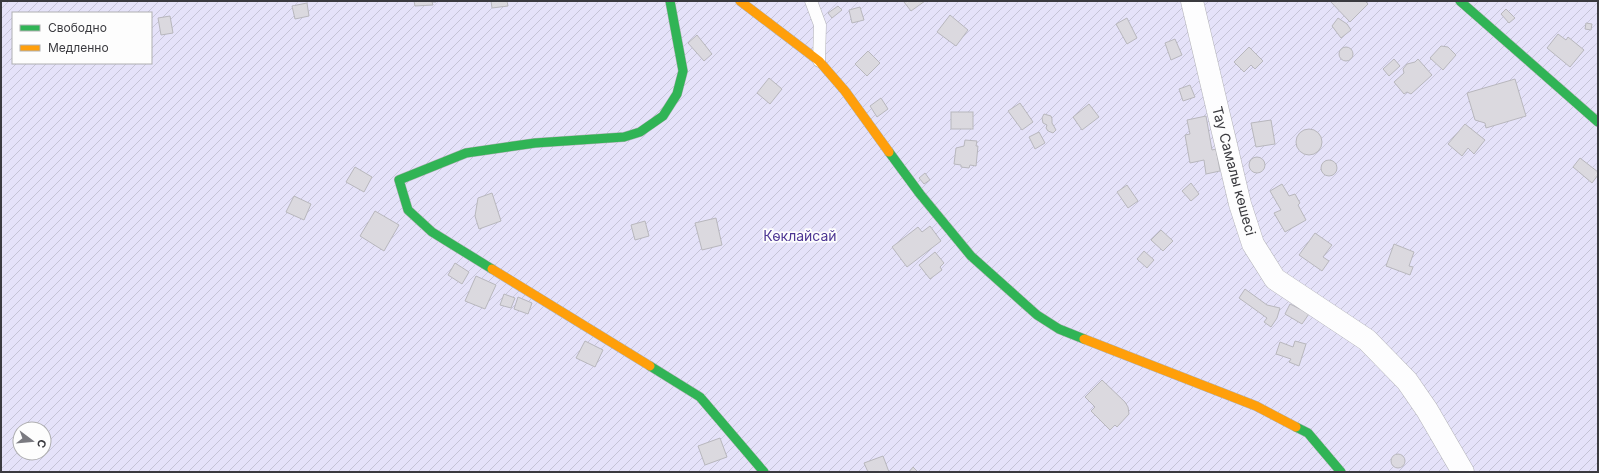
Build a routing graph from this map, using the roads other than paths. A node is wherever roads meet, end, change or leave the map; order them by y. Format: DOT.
graph roads {
  1 [pos="670,1"];
  2 [pos="811,1"];
  3 [pos="1192,1"];
  4 [pos="1460,1"];
  5 [pos="743,2"];
  6 [pos="819,61"];
  7 [pos="1598,122"];
  8 [pos="764,472"];
  9 [pos="1341,472"];
  10 [pos="1463,472"];
  1 -- 8 [label="street"];
  2 -- 6 [label="lane"];
  3 -- 10 [label="street, Тау Самалы көшесі"];
  4 -- 7 [label="street"];
  5 -- 6 [label="street"];
  6 -- 9 [label="street"];
}
